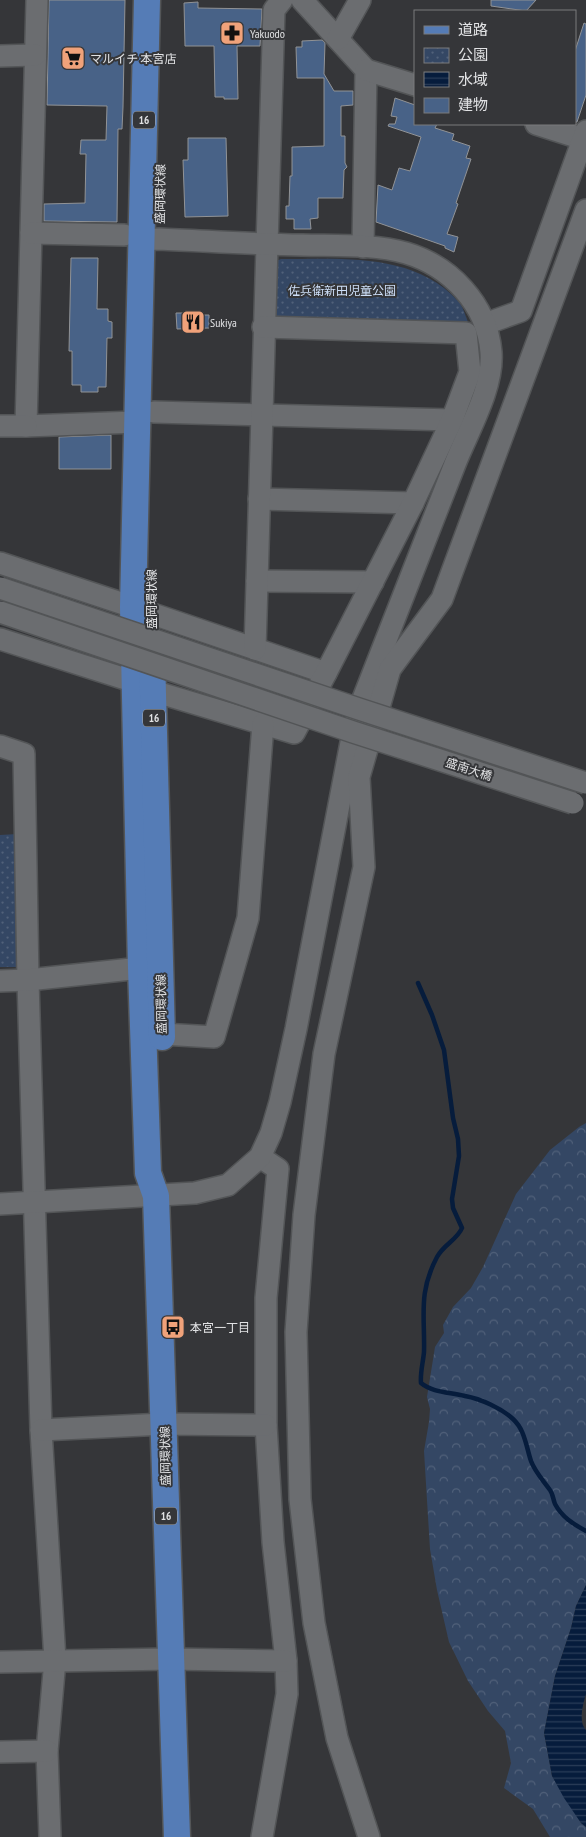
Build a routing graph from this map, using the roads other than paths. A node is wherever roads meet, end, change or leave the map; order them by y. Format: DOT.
graph roads {
  1 [pos="37,0"];
  2 [pos="147,0"];
  3 [pos="165,0"];
  4 [pos="282,0"];
  5 [pos="302,0"];
  6 [pos="360,0"];
  7 [pos="338,39"];
  8 [pos="35,55"];
  9 [pos="0,56"];
  10 [pos="366,70"];
  11 [pos="414,85"];
  12 [pos="540,125"];
  13 [pos="585,135"];
  14 [pos="586,210"];
  15 [pos="31,232"];
  16 [pos="142,238"];
  17 [pos="267,244"];
  18 [pos="362,246"];
  19 [pos="486,324"];
  20 [pos="263,327"];
  21 [pos="263,415"];
  22 [pos="145,417"];
  23 [pos="452,420"];
  24 [pos="0,426"];
  25 [pos="26,426"];
  26 [pos="259,499"];
  27 [pos="413,503"];
  28 [pos="0,563"];
  29 [pos="257,581"];
  30 [pos="373,582"];
  31 [pos="0,588"];
  32 [pos="142,610"];
  33 [pos="0,612"];
  34 [pos="0,639"];
  35 [pos="255,650"];
  36 [pos="326,673"];
  37 [pos="144,687"];
  38 [pos="359,709"];
  39 [pos="263,724"];
  40 [pos="353,732"];
  41 [pos="0,746"];
  42 [pos="586,783"];
  43 [pos="586,807"];
  44 [pos="141,968"];
  45 [pos="28,980"];
  46 [pos="0,981"];
  47 [pos="162,1034"];
  48 [pos="260,1157"];
  49 [pos="156,1196"];
  50 [pos="35,1202"];
  51 [pos="0,1204"];
  52 [pos="164,1424"];
  53 [pos="266,1425"];
  54 [pos="41,1430"];
  55 [pos="170,1659"];
  56 [pos="54,1660"];
  57 [pos="286,1661"];
  58 [pos="0,1662"];
  59 [pos="47,1750"];
  60 [pos="0,1752"];
  61 [pos="50,1837"];
  62 [pos="177,1837"];
  63 [pos="262,1837"];
  64 [pos="369,1837"];
  1 -- 8 [label="street"];
  2 -- 16 [label="main road, 盛岡環状線 / 16"];
  3 -- 16 [label="main road, 盛岡環状線 / 16"];
  4 -- 17 [label="street"];
  5 -- 7 [label="street"];
  6 -- 7 [label="street"];
  7 -- 10 [label="street"];
  8 -- 9 [label="street"];
  8 -- 15 [label="street"];
  10 -- 11 [label="street"];
  10 -- 18 [label="street"];
  12 -- 13 [label="street"];
  13 -- 19 [label="street"];
  14 -- 64 [label="street"];
  15 -- 16 [label="street"];
  15 -- 25 [label="street"];
  16 -- 17 [label="street"];
  16 -- 22 [label="main road, 盛岡環状線 / 16"];
  17 -- 18 [label="street"];
  17 -- 20 [label="street"];
  18 -- 19 [label="street"];
  19 -- 38 [label="street"];
  20 -- 21 [label="street"];
  20 -- 23 [label="street"];
  21 -- 22 [label="street"];
  21 -- 23 [label="street"];
  21 -- 26 [label="street"];
  22 -- 25 [label="street"];
  22 -- 32 [label="main road, 盛岡環状線 / 16"];
  23 -- 27 [label="street"];
  24 -- 25 [label="street"];
  26 -- 27 [label="street"];
  26 -- 29 [label="street"];
  27 -- 30 [label="street"];
  28 -- 32 [label="street"];
  29 -- 30 [label="street"];
  29 -- 35 [label="street"];
  30 -- 36 [label="street"];
  31 -- 38 [label="street, 盛南大橋, bridge"];
  32 -- 35 [label="street"];
  32 -- 37 [label="main road, 盛岡環状線 / 16"];
  33 -- 40 [label="street, 盛南大橋, bridge"];
  34 -- 37 [label="street"];
  35 -- 36 [label="street"];
  36 -- 39 [label="street"];
  37 -- 39 [label="street"];
  37 -- 44 [label="main road, 盛岡環状線 / 16"];
  37 -- 47 [label="main road, 盛岡環状線 / 16"];
  38 -- 40 [label="street"];
  38 -- 42 [label="street, 盛南大橋, bridge"];
  39 -- 47 [label="street"];
  40 -- 43 [label="street, 盛南大橋, bridge"];
  40 -- 48 [label="street"];
  41 -- 45 [label="street"];
  44 -- 45 [label="street"];
  44 -- 49 [label="main road, 盛岡環状線 / 16"];
  45 -- 46 [label="street"];
  45 -- 50 [label="street"];
  47 -- 49 [label="main road, 盛岡環状線 / 16"];
  48 -- 49 [label="street"];
  48 -- 53 [label="street"];
  49 -- 50 [label="street"];
  49 -- 52 [label="main road, 盛岡環状線 / 16"];
  50 -- 51 [label="street"];
  50 -- 54 [label="street"];
  52 -- 53 [label="street"];
  52 -- 54 [label="street"];
  52 -- 55 [label="main road, 盛岡環状線 / 16"];
  53 -- 57 [label="street"];
  54 -- 56 [label="street"];
  55 -- 56 [label="street"];
  55 -- 57 [label="street"];
  55 -- 62 [label="main road, 盛岡環状線 / 16"];
  56 -- 58 [label="street"];
  56 -- 59 [label="street"];
  57 -- 63 [label="street"];
  59 -- 60 [label="street"];
  59 -- 61 [label="street"];
}
